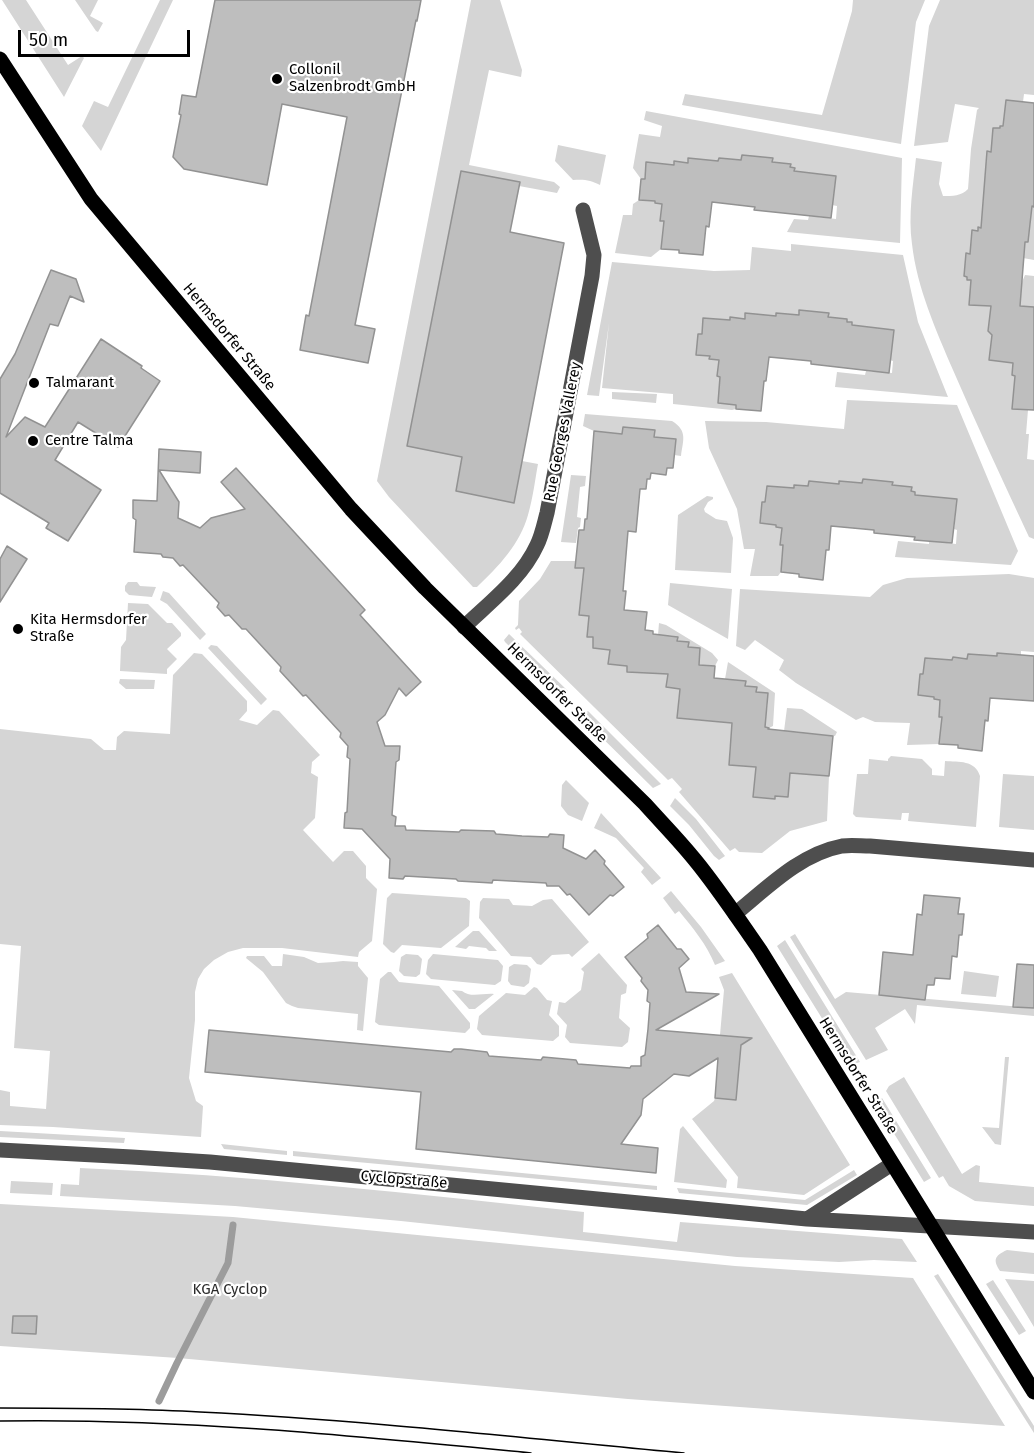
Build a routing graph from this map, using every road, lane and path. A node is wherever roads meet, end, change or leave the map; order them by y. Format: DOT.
graph roads {
  1 [pos="0,59"];
  2 [pos="583,210"];
  3 [pos="464,627"];
  4 [pos="1034,860"];
  5 [pos="735,914"];
  6 [pos="0,1150"];
  7 [pos="892,1164"];
  8 [pos="807,1219"];
  9 [pos="931,1226"];
  10 [pos="1034,1232"];
  11 [pos="1034,1392"];
  1 -- 3 [label="main road, Hermsdorfer Straße"];
  2 -- 3 [label="street, Rue Georges Vallerey"];
  3 -- 5 [label="main road, Hermsdorfer Straße"];
  4 -- 5 [label="street"];
  5 -- 7 [label="main road, Hermsdorfer Straße"];
  6 -- 8 [label="street, Cyclopstraße"];
  7 -- 8 [label="street"];
  7 -- 9 [label="main road, Hermsdorfer Straße"];
  8 -- 9 [label="street, Cyclopstraße"];
  9 -- 10 [label="street, Cyclopstraße"];
  9 -- 11 [label="main road, Hermsdorfer Straße"];
}
